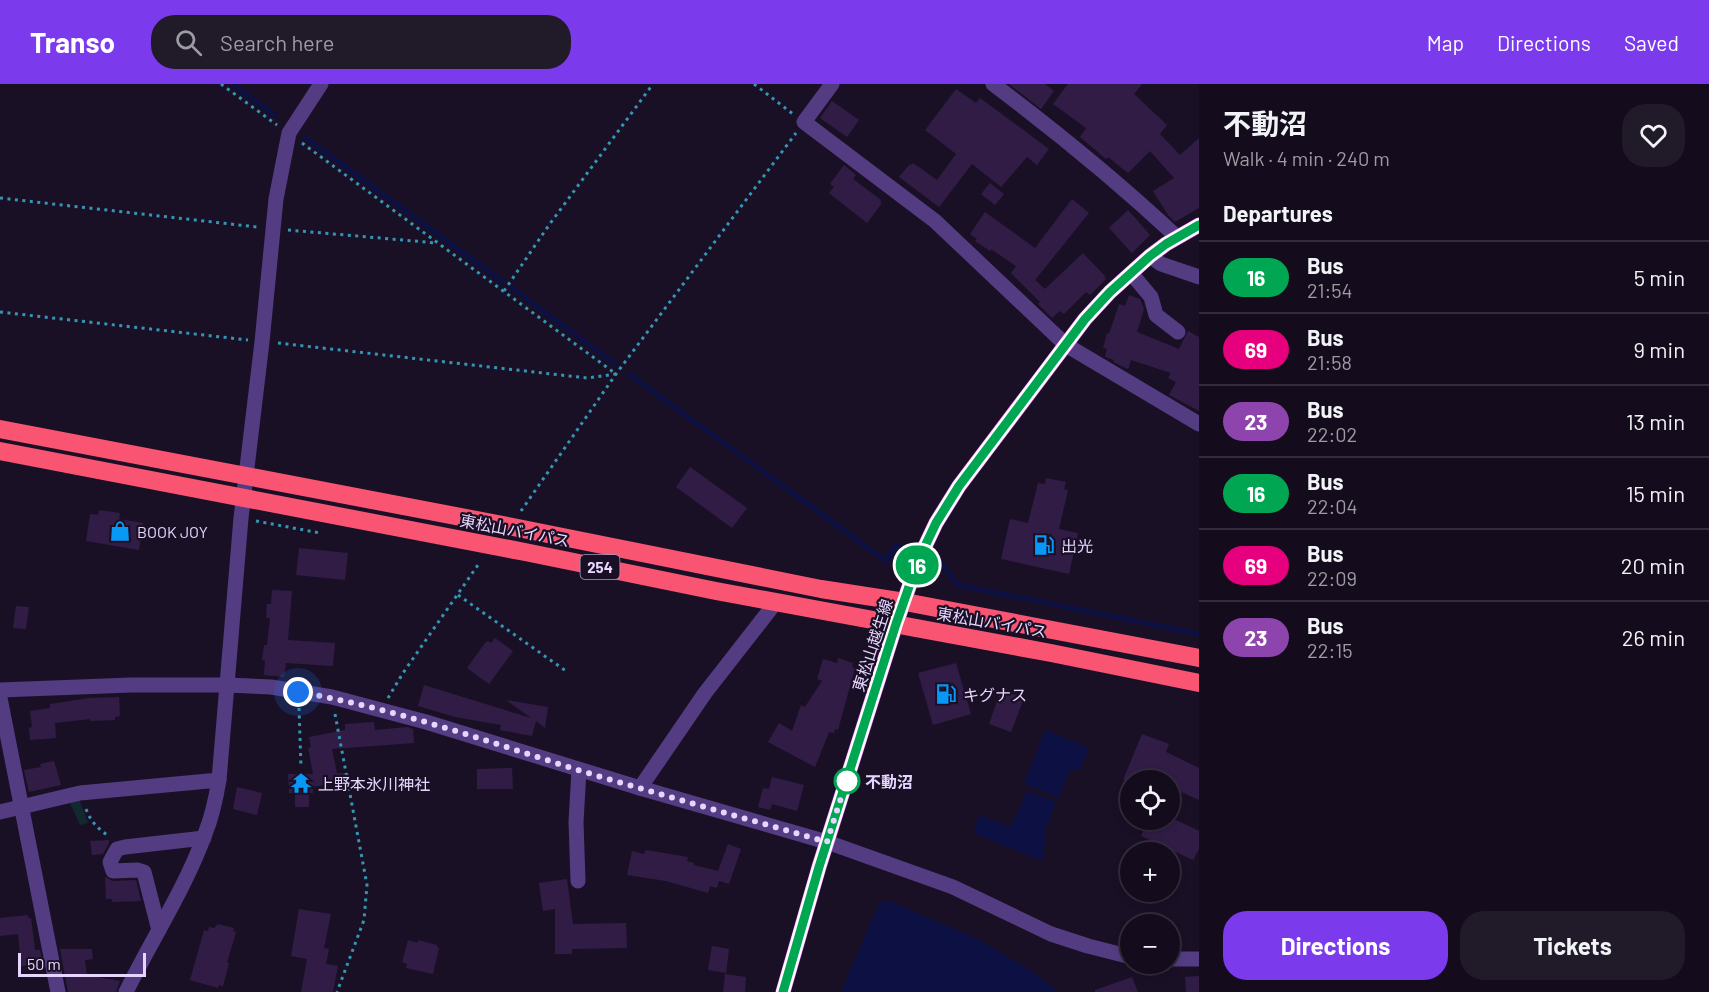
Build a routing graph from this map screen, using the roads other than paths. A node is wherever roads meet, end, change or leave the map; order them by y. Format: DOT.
graph roads {
  1 [pos="321,84"];
  2 [pos="832,84"];
  3 [pos="993,84"];
  4 [pos="1199,225"];
  5 [pos="1177,237"];
  6 [pos="1150,256"];
  7 [pos="1131,273"];
  8 [pos="1199,277"];
  9 [pos="1178,332"];
  10 [pos="1066,345"];
  11 [pos="1199,424"];
  12 [pos="0,429"];
  13 [pos="0,451"];
  14 [pos="246,476"];
  15 [pos="243,498"];
  16 [pos="776,602"];
  17 [pos="905,602"];
  18 [pos="896,624"];
  19 [pos="1199,658"];
  20 [pos="1199,683"];
  21 [pos="227,684"];
  22 [pos="0,690"];
  23 [pos="0,698"];
  24 [pos="579,770"];
  25 [pos="219,780"];
  26 [pos="640,788"];
  27 [pos="21,806"];
  28 [pos="0,812"];
  29 [pos="204,838"];
  30 [pos="827,842"];
  31 [pos="578,881"];
  32 [pos="159,930"];
  33 [pos="1120,954"];
  34 [pos="1180,959"];
  35 [pos="1199,959"];
  36 [pos="58,992"];
  37 [pos="126,992"];
  38 [pos="783,992"];
  1 -- 14 [label="street"];
  2 -- 10 [label="street"];
  3 -- 5 [label="street"];
  4 -- 5 [label="main road, 東松山越生線"];
  5 -- 6 [label="main road, 東松山越生線"];
  6 -- 7 [label="main road, 東松山越生線"];
  6 -- 8 [label="street"];
  7 -- 9 [label="street"];
  7 -- 10 [label="main road, 東松山越生線"];
  10 -- 11 [label="street"];
  10 -- 17 [label="main road, 東松山越生線"];
  12 -- 14 [label="highway, 東松山バイパス / 254"];
  13 -- 15 [label="highway, 東松山バイパス / 254"];
  14 -- 15 [label="street"];
  14 -- 17 [label="highway, 東松山バイパス / 254"];
  15 -- 16 [label="highway, 東松山バイパス / 254"];
  15 -- 21 [label="street"];
  16 -- 18 [label="highway, 東松山バイパス / 254"];
  16 -- 26 [label="street"];
  17 -- 18 [label="main road, 東松山越生線"];
  17 -- 19 [label="highway, 東松山バイパス / 254"];
  18 -- 20 [label="highway, 東松山バイパス / 254"];
  18 -- 30 [label="main road, 東松山越生線"];
  21 -- 22 [label="street"];
  21 -- 24 [label="street"];
  21 -- 25 [label="street"];
  23 -- 27 [label="street"];
  24 -- 26 [label="street"];
  24 -- 31 [label="street"];
  25 -- 27 [label="street"];
  25 -- 29 [label="street"];
  26 -- 30 [label="street"];
  27 -- 28 [label="street"];
  27 -- 36 [label="street"];
  29 -- 32 [label="street"];
  29 -- 32 [label="street"];
  30 -- 33 [label="street"];
  30 -- 38 [label="main road, 東松山越生線"];
  32 -- 37 [label="street"];
  34 -- 35 [label="street"];
}
